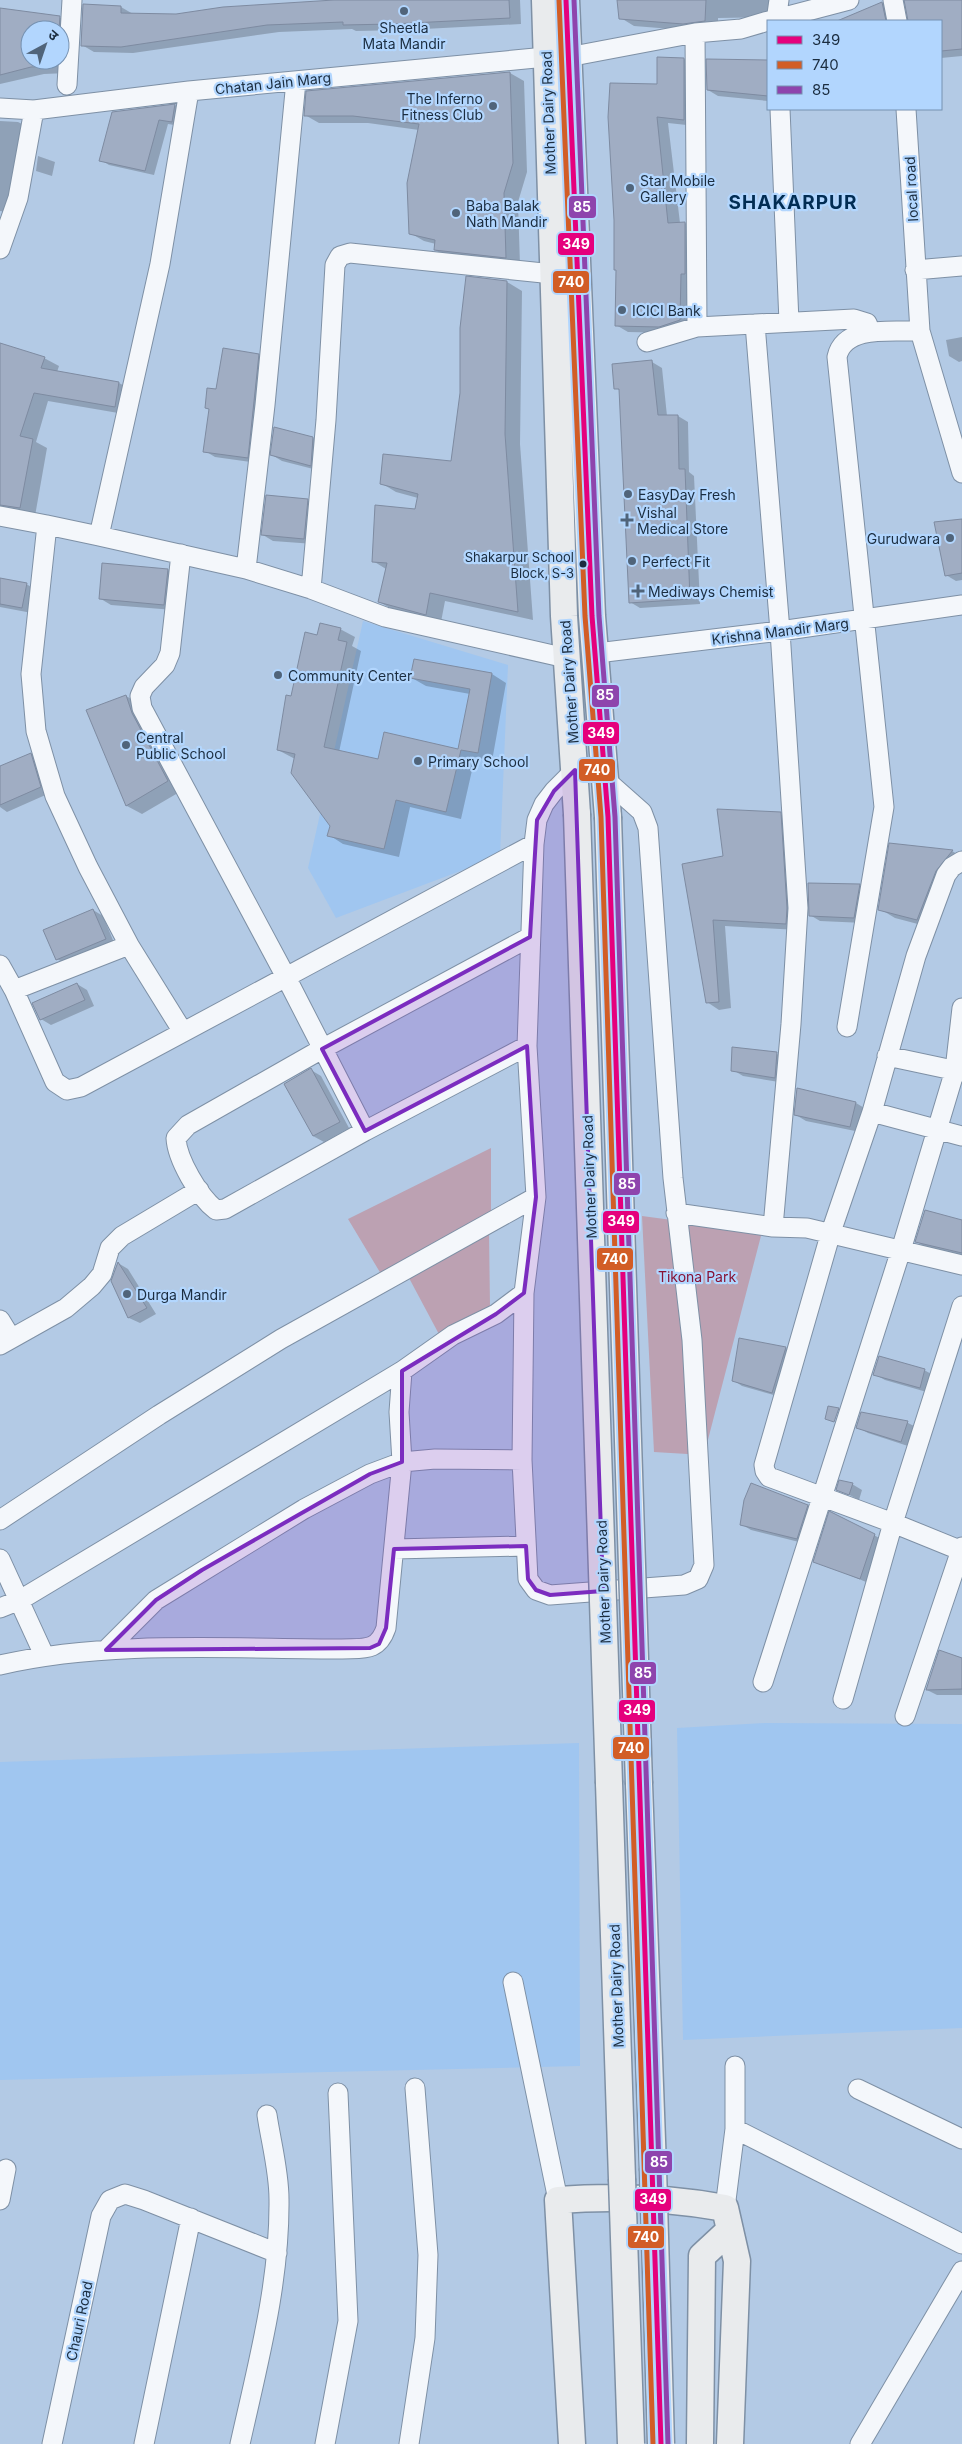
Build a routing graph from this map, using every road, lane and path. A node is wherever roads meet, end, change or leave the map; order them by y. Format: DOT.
graph roads {
  1 [pos="72,0"];
  2 [pos="545,0"];
  3 [pos="566,0"];
  4 [pos="779,0"];
  5 [pos="849,0"];
  6 [pos="893,0"];
  7 [pos="772,20"];
  8 [pos="776,20"];
  9 [pos="897,20"];
  10 [pos="767,22"];
  11 [pos="695,33"];
  12 [pos="557,57"];
  13 [pos="296,81"];
  14 [pos="67,85"];
  15 [pos="189,92"];
  16 [pos="0,108"];
  17 [pos="34,110"];
  18 [pos="780,110"];
  19 [pos="906,110"];
  20 [pos="0,249"];
  21 [pos="962,266"];
  22 [pos="915,270"];
  23 [pos="553,274"];
  24 [pos="789,322"];
  25 [pos="755,324"];
  26 [pos="697,327"];
  27 [pos="920,331"];
  28 [pos="871,332"];
  29 [pos="647,342"];
  30 [pos="962,472"];
  31 [pos="0,516"];
  32 [pos="47,525"];
  33 [pos="99,536"];
  34 [pos="181,554"];
  35 [pos="246,569"];
  36 [pos="311,589"];
  37 [pos="962,605"];
  38 [pos="865,620"];
  39 [pos="780,631"];
  40 [pos="597,653"];
  41 [pos="566,658"];
  42 [pos="575,770"];
  43 [pos="607,781"];
  44 [pos="534,844"];
  45 [pos="962,861"];
  46 [pos="530,937"];
  47 [pos="129,944"];
  48 [pos="0,965"];
  49 [pos="286,977"];
  50 [pos="14,990"];
  51 [pos="962,1008"];
  52 [pos="848,1027"];
  53 [pos="183,1032"];
  54 [pos="527,1046"];
  55 [pos="322,1049"];
  56 [pos="887,1056"];
  57 [pos="959,1071"];
  58 [pos="872,1112"];
  59 [pos="364,1130"];
  60 [pos="938,1130"];
  61 [pos="962,1136"];
  62 [pos="199,1190"];
  63 [pos="536,1197"];
  64 [pos="676,1213"];
  65 [pos="773,1227"];
  66 [pos="831,1232"];
  67 [pos="902,1250"];
  68 [pos="962,1265"];
  69 [pos="524,1293"];
  70 [pos="962,1306"];
  71 [pos="0,1320"];
  72 [pos="5,1342"];
  73 [pos="402,1372"];
  74 [pos="522,1460"];
  75 [pos="402,1462"];
  76 [pos="822,1497"];
  77 [pos="0,1520"];
  78 [pos="893,1523"];
  79 [pos="526,1546"];
  80 [pos="394,1549"];
  81 [pos="962,1550"];
  82 [pos="0,1559"];
  83 [pos="20,1600"];
  84 [pos="0,1608"];
  85 [pos="106,1650"];
  86 [pos="44,1655"];
  87 [pos="0,1665"];
  88 [pos="763,1682"];
  89 [pos="843,1699"];
  90 [pos="906,1716"];
  91 [pos="512,1982"];
  92 [pos="735,2066"];
  93 [pos="415,2088"];
  94 [pos="858,2090"];
  95 [pos="338,2093"];
  96 [pos="267,2115"];
  97 [pos="735,2129"];
  98 [pos="962,2138"];
  99 [pos="6,2169"];
  100 [pos="0,2200"];
  101 [pos="558,2200"];
  102 [pos="191,2218"];
  103 [pos="728,2219"];
  104 [pos="962,2244"];
  105 [pos="277,2253"];
  106 [pos="962,2271"];
  107 [pos="52,2444"];
  108 [pos="144,2444"];
  109 [pos="240,2444"];
  110 [pos="325,2444"];
  111 [pos="409,2444"];
  112 [pos="572,2444"];
  113 [pos="631,2444"];
  114 [pos="661,2444"];
  115 [pos="700,2444"];
  116 [pos="730,2444"];
  117 [pos="860,2444"];
  1 -- 14 [label="street"];
  2 -- 12 [label="main road, Mother Dairy Road"];
  3 -- 12 [label="main road, Mother Dairy Road"];
  4 -- 7 [label="street"];
  5 -- 8 [label="street, Chatan Jain Marg"];
  6 -- 9 [label="street"];
  10 -- 11 [label="street, Chatan Jain Marg"];
  11 -- 12 [label="street, Chatan Jain Marg"];
  11 -- 26 [label="street"];
  12 -- 13 [label="street, Chatan Jain Marg"];
  12 -- 23 [label="main road, Mother Dairy Road"];
  12 -- 40 [label="main road, Mother Dairy Road"];
  13 -- 15 [label="street, Chatan Jain Marg"];
  13 -- 35 [label="street"];
  15 -- 17 [label="street, Chatan Jain Marg"];
  15 -- 33 [label="street"];
  16 -- 17 [label="street, Chatan Jain Marg"];
  17 -- 20 [label="street"];
  18 -- 24 [label="street"];
  19 -- 22 [label="street, local road"];
  21 -- 22 [label="street"];
  22 -- 27 [label="street, local road"];
  23 -- 36 [label="street"];
  23 -- 41 [label="main road, Mother Dairy Road"];
  24 -- 25 [label="street"];
  24 -- 28 [label="street"];
  25 -- 26 [label="street"];
  25 -- 39 [label="street"];
  26 -- 29 [label="street"];
  27 -- 28 [label="street"];
  27 -- 30 [label="street, local road"];
  28 -- 38 [label="street"];
  31 -- 32 [label="street"];
  32 -- 33 [label="street"];
  32 -- 47 [label="street"];
  33 -- 34 [label="street"];
  34 -- 35 [label="street"];
  34 -- 49 [label="street"];
  35 -- 36 [label="street"];
  36 -- 41 [label="street"];
  37 -- 38 [label="street, Krishna Mandir Marg"];
  38 -- 39 [label="street, Krishna Mandir Marg"];
  38 -- 52 [label="street"];
  39 -- 40 [label="street, Krishna Mandir Marg"];
  39 -- 65 [label="street"];
  40 -- 43 [label="main road, Mother Dairy Road"];
  41 -- 42 [label="main road, Mother Dairy Road"];
  42 -- 44 [label="street"];
  42 -- 113 [label="main road, Mother Dairy Road, bridge"];
  43 -- 64 [label="street"];
  43 -- 114 [label="main road, Mother Dairy Road, bridge"];
  44 -- 46 [label="street"];
  44 -- 49 [label="street"];
  45 -- 56 [label="street"];
  46 -- 54 [label="street"];
  46 -- 55 [label="street"];
  47 -- 50 [label="street"];
  47 -- 53 [label="street"];
  48 -- 50 [label="street"];
  49 -- 53 [label="street"];
  49 -- 55 [label="street"];
  50 -- 53 [label="street"];
  51 -- 57 [label="street"];
  54 -- 59 [label="street"];
  54 -- 63 [label="street"];
  55 -- 59 [label="street"];
  55 -- 62 [label="street"];
  56 -- 57 [label="street"];
  56 -- 58 [label="street"];
  57 -- 60 [label="street"];
  58 -- 60 [label="street"];
  58 -- 66 [label="street"];
  59 -- 62 [label="street"];
  60 -- 61 [label="street"];
  60 -- 67 [label="street"];
  62 -- 72 [label="street"];
  63 -- 69 [label="street"];
  63 -- 77 [label="street"];
  64 -- 65 [label="street"];
  64 -- 79 [label="street"];
  65 -- 66 [label="street"];
  66 -- 67 [label="street"];
  66 -- 76 [label="street"];
  67 -- 68 [label="street"];
  67 -- 76 [label="street"];
  69 -- 73 [label="street"];
  69 -- 74 [label="street"];
  70 -- 78 [label="street"];
  71 -- 72 [label="street"];
  73 -- 75 [label="street"];
  73 -- 83 [label="street"];
  74 -- 75 [label="street"];
  74 -- 79 [label="street"];
  75 -- 80 [label="street"];
  75 -- 85 [label="street"];
  76 -- 78 [label="street"];
  76 -- 88 [label="street"];
  78 -- 81 [label="street"];
  78 -- 89 [label="street"];
  79 -- 80 [label="street"];
  80 -- 85 [label="street"];
  81 -- 90 [label="street"];
  82 -- 83 [label="street"];
  83 -- 84 [label="street"];
  83 -- 86 [label="street"];
  85 -- 86 [label="street"];
  86 -- 87 [label="street"];
  91 -- 101 [label="street"];
  92 -- 97 [label="street"];
  93 -- 111 [label="street"];
  94 -- 98 [label="street"];
  95 -- 110 [label="street"];
  96 -- 105 [label="street"];
  97 -- 103 [label="street"];
  97 -- 104 [label="street"];
  99 -- 100 [label="street"];
  101 -- 103 [label="main road"];
  101 -- 112 [label="main road"];
  102 -- 105 [label="street"];
  102 -- 107 [label="street, Chauri Road"];
  102 -- 108 [label="street"];
  103 -- 115 [label="main road"];
  103 -- 116 [label="main road"];
  105 -- 109 [label="street"];
  106 -- 117 [label="street"];
}
